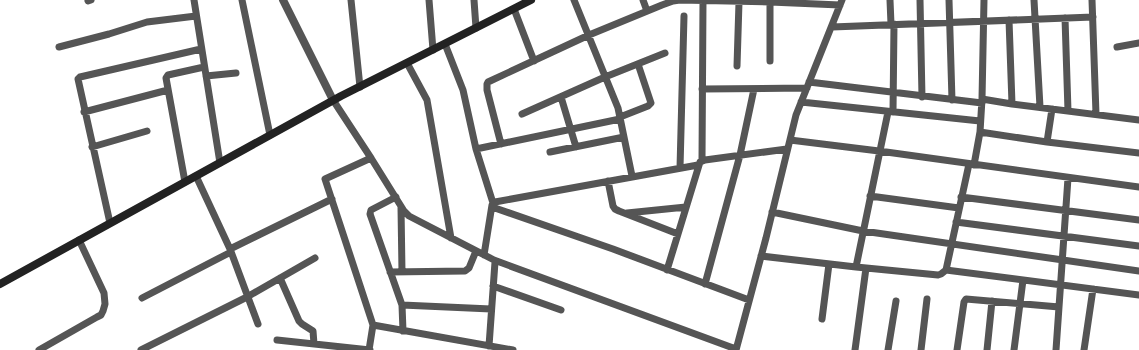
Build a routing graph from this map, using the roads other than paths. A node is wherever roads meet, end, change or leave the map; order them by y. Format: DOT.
graph roads {
  1 [pos="194,0"];
  2 [pos="242,0"];
  3 [pos="283,0"];
  4 [pos="351,0"];
  5 [pos="429,0"];
  6 [pos="474,0"];
  7 [pos="530,0"];
  8 [pos="574,0"];
  9 [pos="643,0"];
  10 [pos="890,0"];
  11 [pos="920,0"];
  12 [pos="949,0"];
  13 [pos="984,0"];
  14 [pos="1034,0"];
  15 [pos="1092,0"];
  16 [pos="703,1"];
  17 [pos="770,1"];
  18 [pos="739,2"];
  19 [pos="841,3"];
  20 [pos="514,9"];
  21 [pos="647,11"];
  22 [pos="196,16"];
  23 [pos="684,16"];
  24 [pos="1093,17"];
  25 [pos="1065,18"];
  26 [pos="1035,19"];
  27 [pos="1009,20"];
  28 [pos="984,21"];
  29 [pos="950,22"];
  30 [pos="920,23"];
  31 [pos="892,24"];
  32 [pos="832,27"];
  33 [pos="476,28"];
  34 [pos="588,36"];
  35 [pos="1139,43"];
  36 [pos="445,44"];
  37 [pos="59,47"];
  38 [pos="1117,47"];
  39 [pos="202,49"];
  40 [pos="433,50"];
  41 [pos="665,53"];
  42 [pos="770,60"];
  43 [pos="534,61"];
  44 [pos="407,63"];
  45 [pos="638,64"];
  46 [pos="737,66"];
  47 [pos="204,67"];
  48 [pos="236,73"];
  49 [pos="206,76"];
  50 [pos="605,77"];
  51 [pos="808,85"];
  52 [pos="360,87"];
  53 [pos="754,89"];
  54 [pos="168,90"];
  55 [pos="702,90"];
  56 [pos="894,93"];
  57 [pos="922,97"];
  58 [pos="561,98"];
  59 [pos="333,100"];
  60 [pos="952,100"];
  61 [pos="982,101"];
  62 [pos="801,102"];
  63 [pos="1012,104"];
  64 [pos="1040,107"];
  65 [pos="1052,109"];
  66 [pos="1068,111"];
  67 [pos="84,112"];
  68 [pos="891,112"];
  69 [pos="522,114"];
  70 [pos="1096,114"];
  71 [pos="620,118"];
  72 [pos="1139,120"];
  73 [pos="980,121"];
  74 [pos="571,130"];
  75 [pos="147,131"];
  76 [pos="980,132"];
  77 [pos="270,135"];
  78 [pos="624,137"];
  79 [pos="790,140"];
  80 [pos="1047,142"];
  81 [pos="500,144"];
  82 [pos="92,147"];
  83 [pos="576,147"];
  84 [pos="787,149"];
  85 [pos="476,150"];
  86 [pos="550,152"];
  87 [pos="880,152"];
  88 [pos="1139,153"];
  89 [pos="740,155"];
  90 [pos="371,158"];
  91 [pos="700,162"];
  92 [pos="220,163"];
  93 [pos="971,164"];
  94 [pos="680,168"];
  95 [pos="196,176"];
  96 [pos="632,176"];
  97 [pos="1068,178"];
  98 [pos="608,180"];
  99 [pos="185,182"];
  100 [pos="1139,187"];
  101 [pos="870,196"];
  102 [pos="961,197"];
  103 [pos="396,198"];
  104 [pos="332,199"];
  105 [pos="492,205"];
  106 [pos="401,206"];
  107 [pos="686,207"];
  108 [pos="959,208"];
  109 [pos="1065,211"];
  110 [pos="772,212"];
  111 [pos="624,214"];
  112 [pos="1139,220"];
  113 [pos="956,222"];
  114 [pos="110,223"];
  115 [pos="863,231"];
  116 [pos="678,234"];
  117 [pos="1064,236"];
  118 [pos="451,238"];
  119 [pos="79,240"];
  120 [pos="951,244"];
  121 [pos="1139,246"];
  122 [pos="230,251"];
  123 [pos="476,251"];
  124 [pos="484,255"];
  125 [pos="761,256"];
  126 [pos="315,258"];
  127 [pos="494,260"];
  128 [pos="1063,260"];
  129 [pos="829,264"];
  130 [pos="856,267"];
  131 [pos="866,268"];
  132 [pos="667,270"];
  133 [pos="946,270"];
  134 [pos="1139,271"];
  135 [pos="390,272"];
  136 [pos="402,272"];
  137 [pos="280,278"];
  138 [pos="1023,280"];
  139 [pos="0,284"];
  140 [pos="705,284"];
  141 [pos="1061,285"];
  142 [pos="493,286"];
  143 [pos="1093,289"];
  144 [pos="1139,295"];
  145 [pos="247,297"];
  146 [pos="142,298"];
  147 [pos="927,299"];
  148 [pos="749,300"];
  149 [pos="896,301"];
  150 [pos="992,301"];
  151 [pos="1020,303"];
  152 [pos="402,305"];
  153 [pos="1059,307"];
  154 [pos="492,309"];
  155 [pos="561,310"];
  156 [pos="822,319"];
  157 [pos="258,324"];
  158 [pos="373,325"];
  159 [pos="404,331"];
  160 [pos="277,340"];
  161 [pos="314,344"];
  162 [pos="489,346"];
  163 [pos="478,347"];
  164 [pos="736,349"];
  165 [pos="39,350"];
  166 [pos="141,350"];
  167 [pos="370,350"];
  168 [pos="513,350"];
  169 [pos="855,350"];
  170 [pos="888,350"];
  171 [pos="921,350"];
  172 [pos="957,350"];
  173 [pos="987,350"];
  174 [pos="1014,350"];
  175 [pos="1056,350"];
  176 [pos="1084,350"];
  1 -- 22 [label="street"];
  2 -- 77 [label="street"];
  3 -- 59 [label="street"];
  4 -- 52 [label="street"];
  5 -- 40 [label="street"];
  6 -- 33 [label="street"];
  7 -- 20 [label="main road"];
  8 -- 34 [label="street"];
  9 -- 21 [label="street"];
  10 -- 31 [label="street"];
  11 -- 30 [label="street"];
  12 -- 29 [label="street"];
  13 -- 28 [label="street"];
  14 -- 26 [label="street"];
  15 -- 24 [label="street"];
  16 -- 18 [label="street"];
  16 -- 21 [label="street"];
  16 -- 55 [label="street"];
  17 -- 18 [label="street"];
  17 -- 19 [label="street"];
  17 -- 42 [label="street"];
  18 -- 46 [label="street"];
  19 -- 32 [label="street"];
  20 -- 33 [label="main road"];
  20 -- 43 [label="street"];
  21 -- 34 [label="street"];
  22 -- 37 [label="street"];
  22 -- 39 [label="street"];
  23 -- 94 [label="street"];
  24 -- 25 [label="street"];
  24 -- 70 [label="street"];
  25 -- 26 [label="street"];
  25 -- 66 [label="street"];
  26 -- 27 [label="street"];
  26 -- 64 [label="street"];
  27 -- 28 [label="street"];
  27 -- 63 [label="street"];
  28 -- 29 [label="street"];
  28 -- 61 [label="street"];
  29 -- 30 [label="street"];
  29 -- 60 [label="street"];
  30 -- 31 [label="street"];
  30 -- 57 [label="street"];
  31 -- 32 [label="street"];
  31 -- 56 [label="street"];
  32 -- 51 [label="street"];
  33 -- 36 [label="main road"];
  34 -- 43 [label="street"];
  34 -- 50 [label="street"];
  35 -- 38 [label="street"];
  36 -- 40 [label="main road"];
  36 -- 85 [label="street"];
  39 -- 47 [label="street"];
  39 -- 67 [label="street"];
  40 -- 44 [label="main road"];
  41 -- 45 [label="street"];
  43 -- 81 [label="street"];
  44 -- 52 [label="main road"];
  44 -- 118 [label="street"];
  45 -- 50 [label="street"];
  45 -- 71 [label="street"];
  47 -- 49 [label="street"];
  47 -- 54 [label="street"];
  48 -- 49 [label="street"];
  49 -- 92 [label="street"];
  50 -- 58 [label="street"];
  50 -- 71 [label="street"];
  51 -- 53 [label="street"];
  51 -- 56 [label="street"];
  51 -- 62 [label="street"];
  52 -- 59 [label="main road"];
  53 -- 55 [label="street"];
  53 -- 89 [label="street"];
  54 -- 67 [label="street"];
  54 -- 99 [label="street"];
  55 -- 91 [label="street"];
  56 -- 57 [label="street"];
  56 -- 68 [label="street"];
  57 -- 60 [label="street"];
  58 -- 69 [label="street"];
  58 -- 74 [label="street"];
  59 -- 77 [label="main road"];
  59 -- 90 [label="street"];
  60 -- 61 [label="street"];
  61 -- 63 [label="street"];
  61 -- 73 [label="street"];
  62 -- 68 [label="street"];
  62 -- 79 [label="street"];
  63 -- 64 [label="street"];
  64 -- 65 [label="street"];
  65 -- 66 [label="street"];
  65 -- 80 [label="street"];
  66 -- 70 [label="street"];
  67 -- 82 [label="street"];
  68 -- 73 [label="street"];
  68 -- 87 [label="street"];
  70 -- 72 [label="street"];
  71 -- 74 [label="street"];
  71 -- 78 [label="street"];
  73 -- 76 [label="street"];
  74 -- 81 [label="street"];
  74 -- 83 [label="street"];
  75 -- 82 [label="street"];
  76 -- 80 [label="street"];
  76 -- 93 [label="street"];
  77 -- 92 [label="main road"];
  78 -- 83 [label="street"];
  78 -- 96 [label="street"];
  79 -- 84 [label="street"];
  79 -- 87 [label="street"];
  80 -- 88 [label="street"];
  81 -- 85 [label="street"];
  82 -- 114 [label="street"];
  83 -- 86 [label="street"];
  84 -- 89 [label="street"];
  84 -- 110 [label="street"];
  85 -- 105 [label="street"];
  87 -- 93 [label="street"];
  87 -- 101 [label="street"];
  89 -- 91 [label="street"];
  89 -- 140 [label="street"];
  90 -- 103 [label="street"];
  90 -- 104 [label="street"];
  91 -- 94 [label="street"];
  91 -- 107 [label="street"];
  92 -- 95 [label="main road"];
  93 -- 97 [label="street"];
  93 -- 102 [label="street"];
  94 -- 96 [label="street"];
  95 -- 99 [label="main road"];
  95 -- 122 [label="street"];
  96 -- 98 [label="street"];
  97 -- 100 [label="street"];
  97 -- 109 [label="street"];
  98 -- 105 [label="street"];
  98 -- 111 [label="street"];
  99 -- 114 [label="main road"];
  101 -- 108 [label="street"];
  101 -- 115 [label="street"];
  102 -- 108 [label="street"];
  102 -- 109 [label="street"];
  103 -- 106 [label="street"];
  103 -- 135 [label="street"];
  104 -- 122 [label="street"];
  104 -- 158 [label="street"];
  105 -- 124 [label="street"];
  105 -- 132 [label="street"];
  106 -- 118 [label="street"];
  106 -- 136 [label="street"];
  107 -- 111 [label="street"];
  107 -- 116 [label="street"];
  108 -- 113 [label="street"];
  109 -- 112 [label="street"];
  109 -- 117 [label="street"];
  110 -- 115 [label="street"];
  110 -- 125 [label="street"];
  111 -- 116 [label="street"];
  113 -- 117 [label="street"];
  113 -- 120 [label="street"];
  114 -- 119 [label="main road"];
  115 -- 120 [label="street"];
  115 -- 130 [label="street"];
  116 -- 132 [label="street"];
  117 -- 121 [label="street"];
  117 -- 128 [label="street"];
  118 -- 123 [label="street"];
  119 -- 139 [label="main road"];
  119 -- 165 [label="street"];
  120 -- 128 [label="street"];
  120 -- 133 [label="street"];
  122 -- 145 [label="street"];
  122 -- 146 [label="street"];
  123 -- 124 [label="street"];
  123 -- 136 [label="street"];
  124 -- 127 [label="street"];
  125 -- 129 [label="street"];
  125 -- 148 [label="street"];
  126 -- 137 [label="street"];
  127 -- 142 [label="street"];
  127 -- 164 [label="street"];
  128 -- 134 [label="street"];
  128 -- 141 [label="street"];
  129 -- 130 [label="street"];
  129 -- 156 [label="street"];
  130 -- 131 [label="street"];
  131 -- 133 [label="street"];
  131 -- 169 [label="street"];
  132 -- 140 [label="street"];
  133 -- 138 [label="street"];
  135 -- 136 [label="street"];
  135 -- 152 [label="street"];
  137 -- 145 [label="street"];
  137 -- 161 [label="street"];
  138 -- 141 [label="street"];
  138 -- 151 [label="street"];
  140 -- 148 [label="street"];
  141 -- 143 [label="street"];
  141 -- 153 [label="street"];
  142 -- 154 [label="street"];
  142 -- 155 [label="street"];
  143 -- 144 [label="street"];
  143 -- 176 [label="street"];
  145 -- 157 [label="street"];
  145 -- 166 [label="street"];
  147 -- 171 [label="street"];
  148 -- 164 [label="street"];
  149 -- 170 [label="street"];
  150 -- 151 [label="street"];
  150 -- 172 [label="street"];
  150 -- 173 [label="street"];
  151 -- 153 [label="street"];
  151 -- 174 [label="street"];
  152 -- 154 [label="street"];
  152 -- 159 [label="street"];
  153 -- 175 [label="street"];
  154 -- 162 [label="street"];
  158 -- 159 [label="street"];
  158 -- 167 [label="street"];
  159 -- 163 [label="street"];
  160 -- 161 [label="street"];
  161 -- 167 [label="street"];
  162 -- 163 [label="street"];
  162 -- 168 [label="street"];
}
